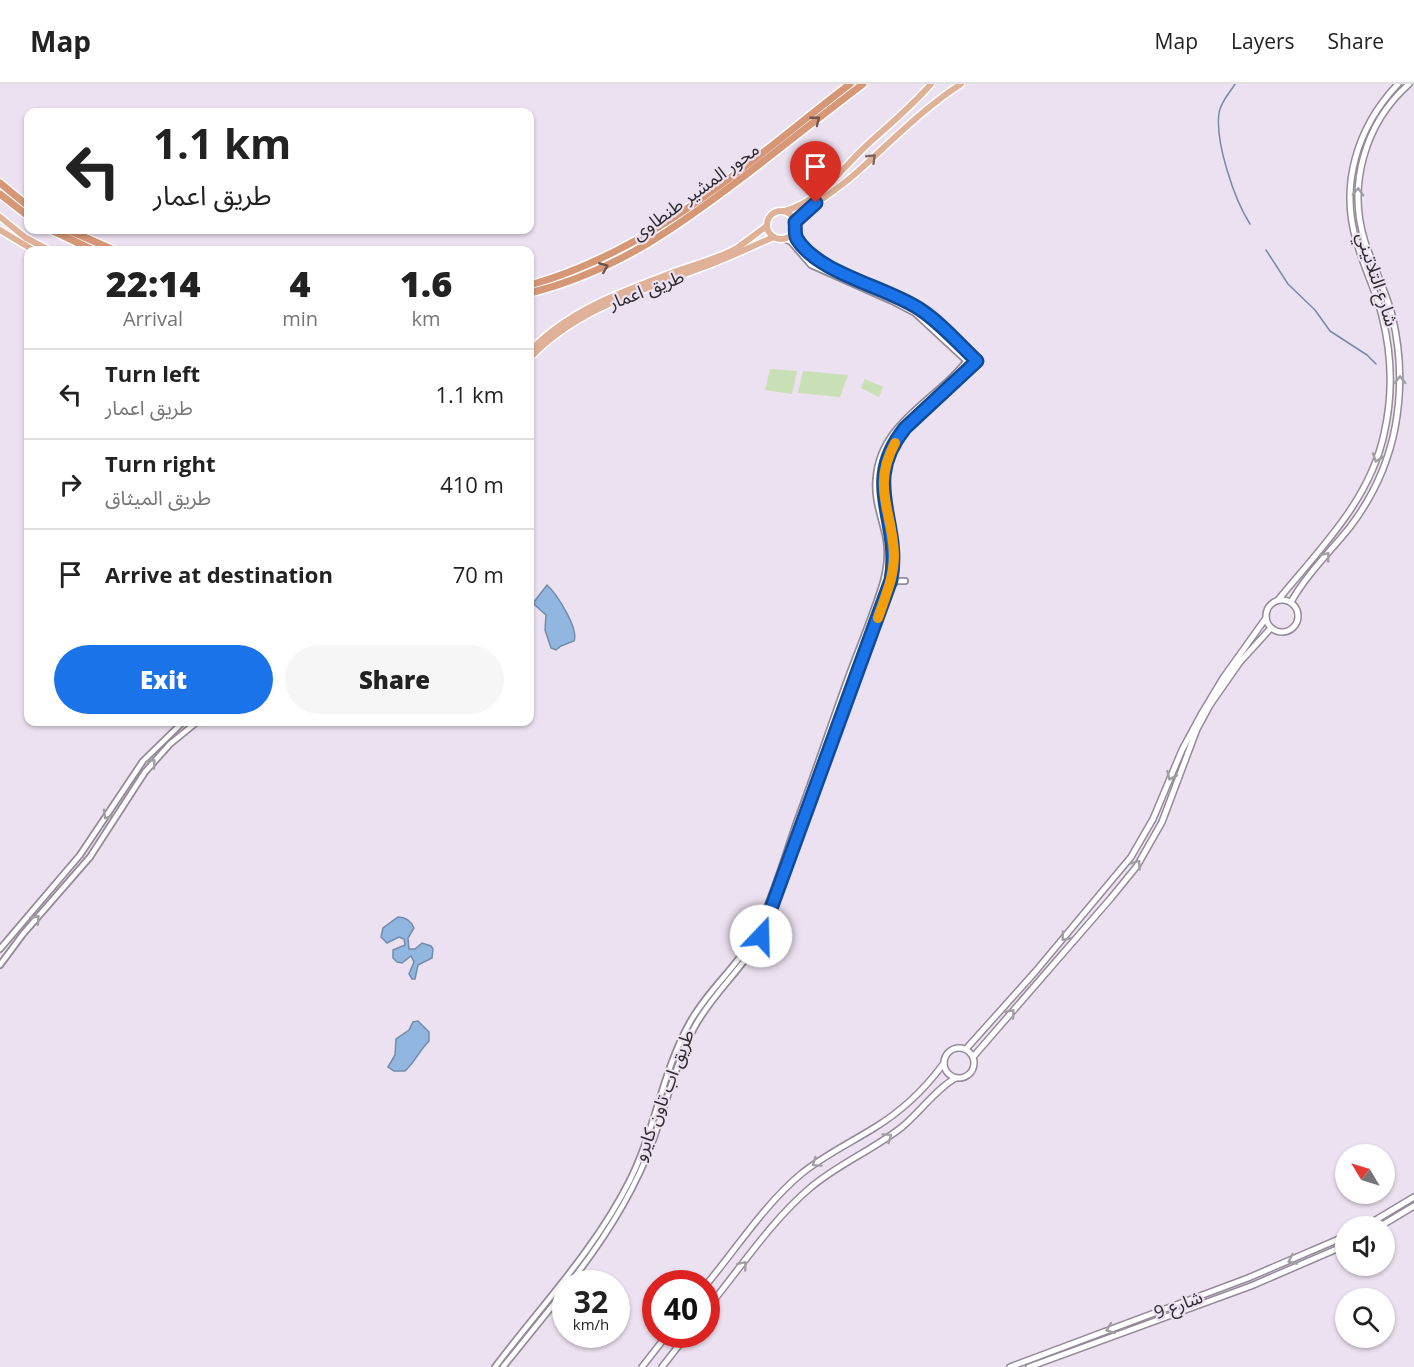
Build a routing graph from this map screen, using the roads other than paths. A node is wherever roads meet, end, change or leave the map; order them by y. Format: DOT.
graph roads {
  1 [pos="850,84"];
  2 [pos="863,84"];
  3 [pos="931,84"];
  4 [pos="961,84"];
  5 [pos="1398,84"];
  6 [pos="1409,84"];
  7 [pos="0,183"];
  8 [pos="0,194"];
  9 [pos="24,203"];
  10 [pos="785,211"];
  11 [pos="24,213"];
  12 [pos="0,217"];
  13 [pos="795,222"];
  14 [pos="767,226"];
  15 [pos="0,230"];
  16 [pos="59,234"];
  17 [pos="77,234"];
  18 [pos="795,235"];
  19 [pos="774,237"];
  20 [pos="788,240"];
  21 [pos="26,246"];
  22 [pos="41,246"];
  23 [pos="85,246"];
  24 [pos="105,246"];
  25 [pos="534,284"];
  26 [pos="534,292"];
  27 [pos="534,347"];
  28 [pos="534,354"];
  29 [pos="970,355"];
  30 [pos="967,360"];
  31 [pos="972,366"];
  32 [pos="938,389"];
  33 [pos="944,393"];
  34 [pos="922,409"];
  35 [pos="907,417"];
  36 [pos="911,422"];
  37 [pos="887,549"];
  38 [pos="892,573"];
  39 [pos="905,581"];
  40 [pos="890,586"];
  41 [pos="881,598"];
  42 [pos="1278,600"];
  43 [pos="1291,602"];
  44 [pos="1266,618"];
  45 [pos="1271,628"];
  46 [pos="846,686"];
  47 [pos="846,706"];
  48 [pos="179,726"];
  49 [pos="192,726"];
  50 [pos="828,736"];
  51 [pos="828,758"];
  52 [pos="785,857"];
  53 [pos="784,877"];
  54 [pos="769,899"];
  55 [pos="761,936"];
  56 [pos="0,949"];
  57 [pos="0,965"];
  58 [pos="732,965"];
  59 [pos="737,970"];
  60 [pos="966,1050"];
  61 [pos="675,1053"];
  62 [pos="973,1057"];
  63 [pos="944,1063"];
  64 [pos="956,1078"];
  65 [pos="672,1081"];
  66 [pos="630,1180"];
  67 [pos="1414,1197"];
  68 [pos="626,1198"];
  69 [pos="1414,1206"];
  70 [pos="1382,1216"];
  71 [pos="1395,1217"];
  72 [pos="1335,1241"];
  73 [pos="1335,1250"];
  74 [pos="580,1270"];
  75 [pos="718,1270"];
  76 [pos="720,1293"];
  77 [pos="552,1306"];
  78 [pos="657,1348"];
  79 [pos="677,1348"];
  80 [pos="495,1367"];
  81 [pos="503,1367"];
  82 [pos="642,1367"];
  83 [pos="662,1367"];
  84 [pos="1010,1367"];
  85 [pos="1029,1367"];
  1 -- 25 [label="highway, محور المشير طنطاوى"];
  26 -- 2 [label="highway, محور المشير طنطاوى, one-way"];
  3 -- 10 [label="main road"];
  13 -- 4 [label="main road, one-way"];
  5 -- 42 [label="main road, شارع التلاتيني, one-way"];
  43 -- 6 [label="main road, شارع التلاتيني, one-way"];
  7 -- 9 [label="highway"];
  8 -- 11 [label="highway"];
  10 -- 13 [label="main road"];
  10 -- 14 [label="main road, طريق اعمار"];
  12 -- 22 [label="main road"];
  13 -- 18 [label="main road"];
  14 -- 19 [label="main road"];
  14 -- 27 [label="main road, طريق اعمار"];
  15 -- 21 [label="main road"];
  16 -- 23 [label="highway"];
  17 -- 24 [label="highway"];
  18 -- 20 [label="main road"];
  18 -- 29 [label="street"];
  19 -- 20 [label="main road"];
  19 -- 28 [label="main road, طريق اعمار"];
  20 -- 30 [label="street"];
  29 -- 30 [label="street, طريق اب تاون كايرو"];
  29 -- 31 [label="street, طريق اب تاون كايرو"];
  30 -- 31 [label="street"];
  30 -- 32 [label="street, طريق اب تاون كايرو"];
  31 -- 33 [label="street, طريق اب تاون كايرو"];
  32 -- 33 [label="street"];
  32 -- 34 [label="street, طريق اب تاون كايرو"];
  33 -- 34 [label="street, طريق اب تاون كايرو"];
  34 -- 35 [label="street, طريق اب تاون كايرو"];
  34 -- 36 [label="street, طريق اب تاون كايرو"];
  35 -- 36 [label="street"];
  35 -- 37 [label="street, طريق اب تاون كايرو"];
  36 -- 38 [label="street, طريق اب تاون كايرو"];
  37 -- 38 [label="street"];
  37 -- 41 [label="street, طريق اب تاون كايرو"];
  38 -- 40 [label="street, طريق اب تاون كايرو"];
  39 -- 40 [label="street"];
  40 -- 41 [label="street, طريق اب تاون كايرو"];
  41 -- 46 [label="street, طريق اب تاون كايرو"];
  41 -- 47 [label="street, طريق اب تاون كايرو"];
  42 -- 43 [label="main road"];
  42 -- 44 [label="main road"];
  43 -- 45 [label="main road"];
  44 -- 45 [label="main road"];
  44 -- 60 [label="main road, one-way"];
  62 -- 45 [label="main road, one-way"];
  46 -- 47 [label="street"];
  46 -- 50 [label="street, طريق اب تاون كايرو"];
  47 -- 51 [label="street, طريق اب تاون كايرو"];
  48 -- 56 [label="street, one-way"];
  57 -- 49 [label="street, one-way"];
  50 -- 51 [label="street"];
  50 -- 52 [label="street, طريق اب تاون كايرو"];
  51 -- 53 [label="street, طريق اب تاون كايرو"];
  52 -- 53 [label="street"];
  52 -- 54 [label="street, طريق اب تاون كايرو"];
  53 -- 55 [label="street, طريق اب تاون كايرو"];
  54 -- 55 [label="street"];
  54 -- 58 [label="street, طريق اب تاون كايرو"];
  55 -- 59 [label="street, طريق اب تاون كايرو"];
  58 -- 59 [label="street"];
  58 -- 61 [label="street, طريق اب تاون كايرو"];
  59 -- 65 [label="street, طريق اب تاون كايرو"];
  60 -- 62 [label="main road"];
  60 -- 63 [label="main road"];
  61 -- 65 [label="street"];
  61 -- 66 [label="street, طريق اب تاون كايرو"];
  62 -- 64 [label="main road"];
  63 -- 64 [label="main road"];
  63 -- 75 [label="main road, one-way"];
  76 -- 64 [label="main road, one-way"];
  65 -- 68 [label="street, طريق اب تاون كايرو"];
  66 -- 68 [label="street"];
  66 -- 80 [label="street, طريق اب تاون كايرو"];
  67 -- 70 [label="main road"];
  68 -- 74 [label="street, طريق اب تاون كايرو"];
  69 -- 71 [label="main road"];
  72 -- 84 [label="main road, شارع 9, one-way"];
  73 -- 85 [label="main road, شارع 9"];
  77 -- 81 [label="street"];
  78 -- 82 [label="main road"];
  79 -- 83 [label="main road"];
}
